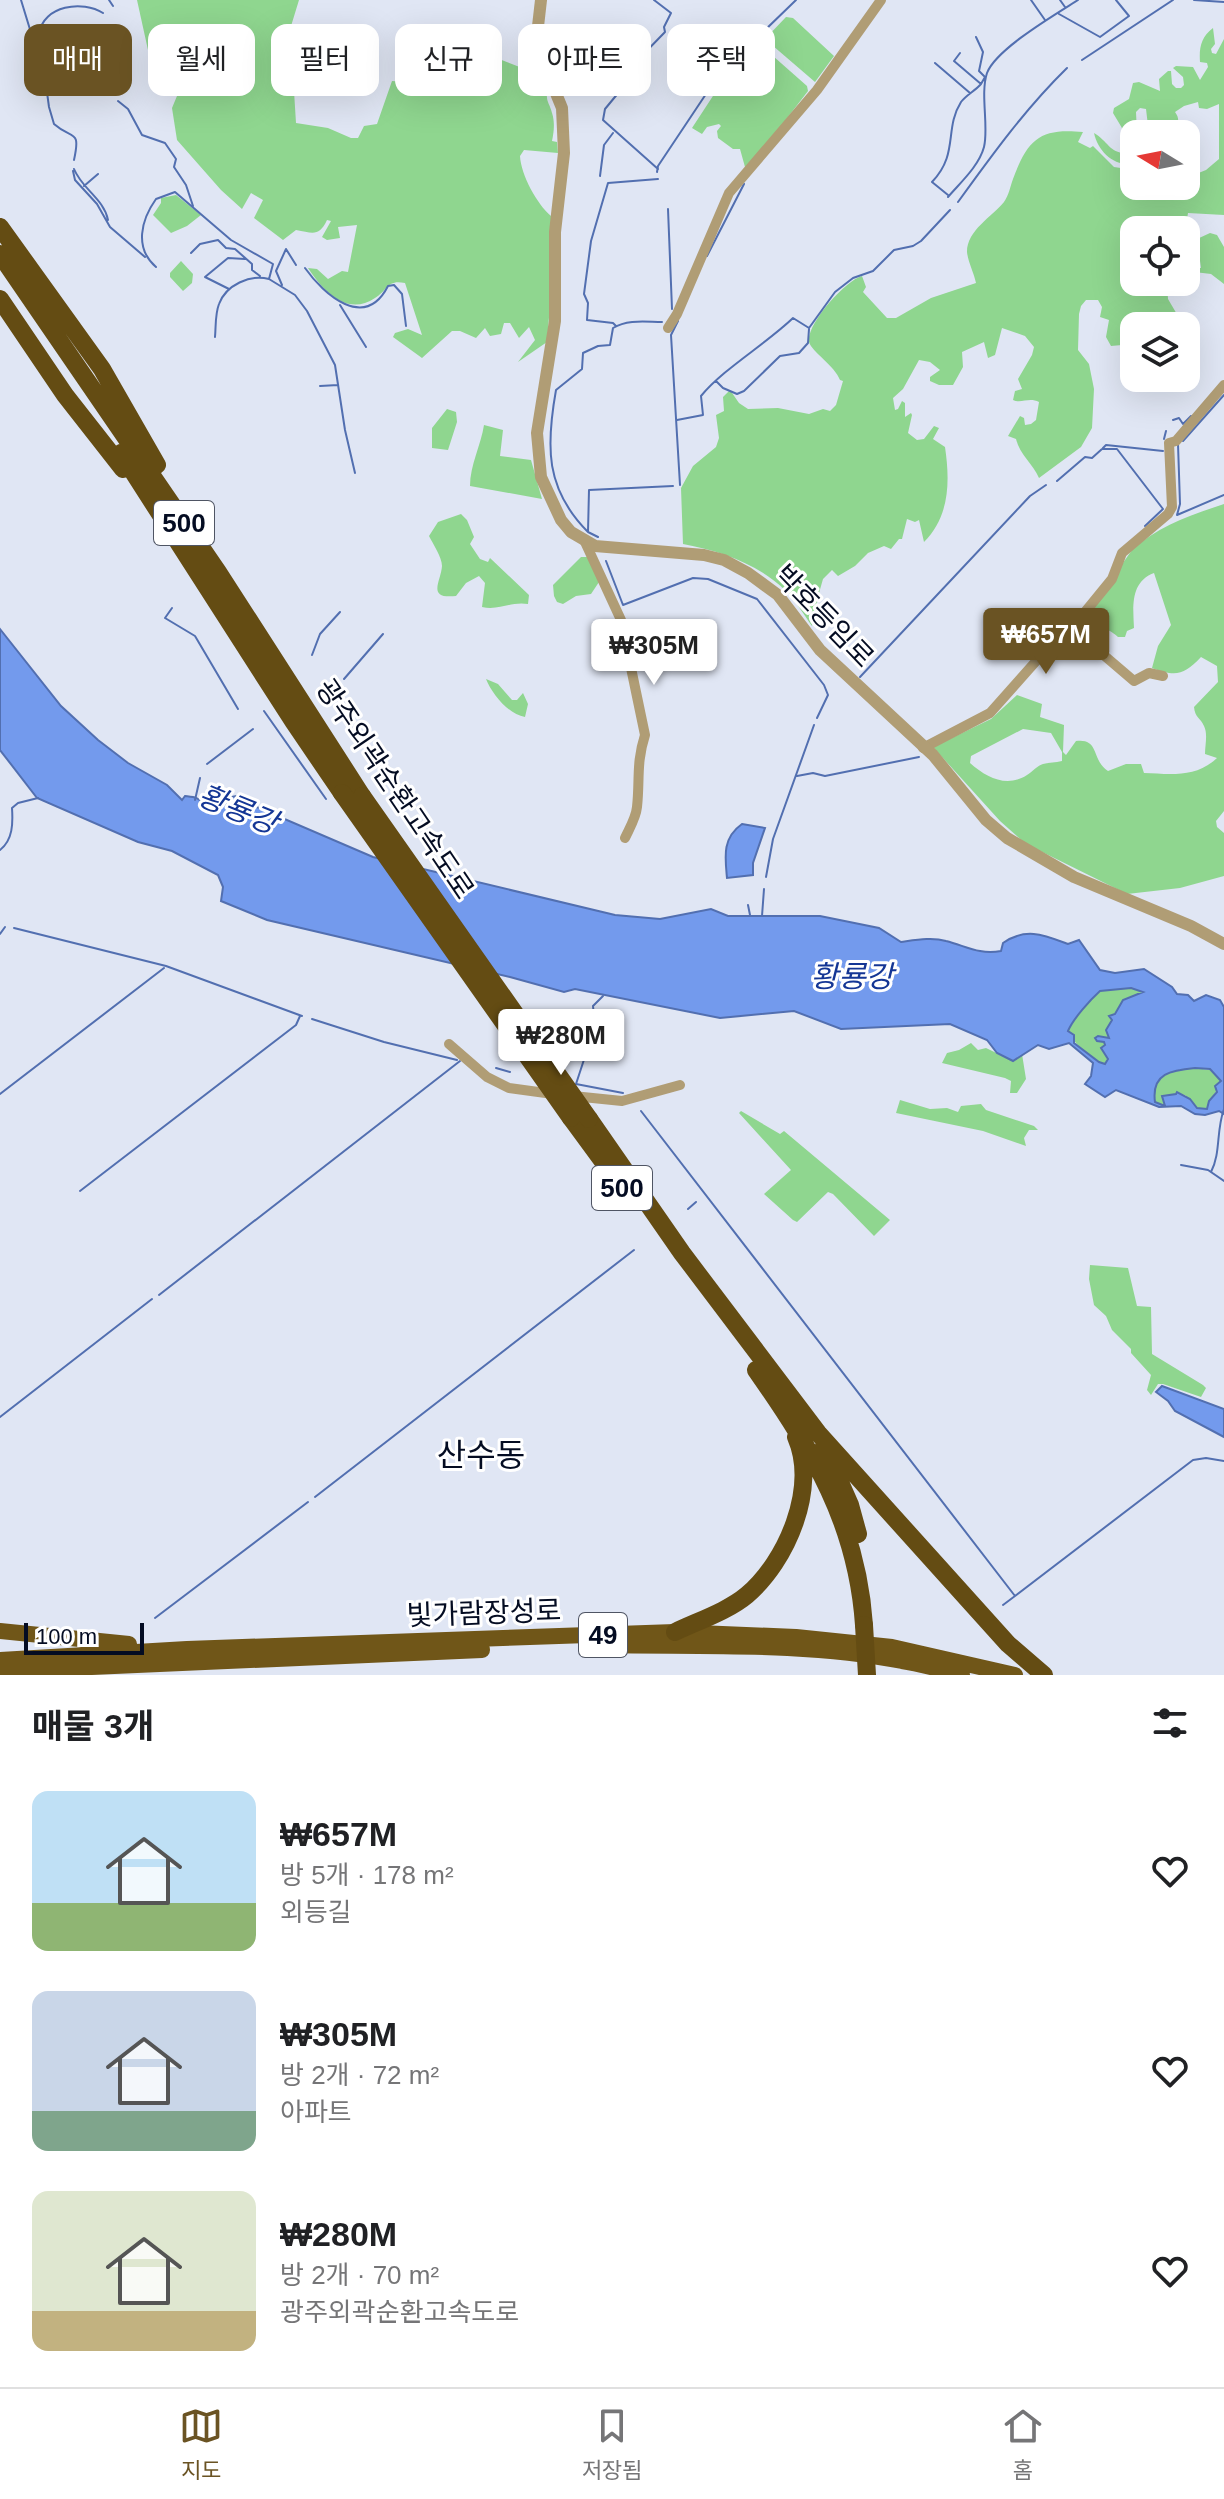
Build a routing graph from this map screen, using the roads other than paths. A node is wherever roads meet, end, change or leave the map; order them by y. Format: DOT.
graph roads {
  1 [pos="541,0"];
  2 [pos="881,0"];
  3 [pos="0,227"];
  4 [pos="0,254"];
  5 [pos="0,270"];
  6 [pos="0,299"];
  7 [pos="668,328"];
  8 [pos="1224,385"];
  9 [pos="171,531"];
  10 [pos="585,542"];
  11 [pos="218,572"];
  12 [pos="1072,628"];
  13 [pos="1163,676"];
  14 [pos="923,748"];
  15 [pos="625,838"];
  16 [pos="1224,944"];
  17 [pos="449,1044"];
  18 [pos="680,1085"];
  19 [pos="580,1118"];
  20 [pos="677,1255"];
  21 [pos="750,1351"];
  22 [pos="783,1409"];
  23 [pos="818,1433"];
  24 [pos="869,1625"];
  25 [pos="0,1631"];
  26 [pos="675,1632"];
  27 [pos="184,1656"];
  28 [pos="0,1660"];
  29 [pos="0,1671"];
  30 [pos="126,1675"];
  31 [pos="867,1675"];
  32 [pos="877,1675"];
  33 [pos="962,1675"];
  34 [pos="1015,1675"];
  35 [pos="1044,1675"];
  1 -- 10 [label="street"];
  2 -- 7 [label="street"];
  3 -- 11 [label="highway"];
  4 -- 11 [label="highway, 광주외곽순환고속도로 / 500"];
  5 -- 9 [label="highway, 광주외곽순환고속도로 / 500"];
  6 -- 9 [label="highway"];
  8 -- 12 [label="street"];
  9 -- 19 [label="highway, 광주외곽순환고속도로 / 500, bridge"];
  10 -- 14 [label="street, 박호등임로"];
  10 -- 15 [label="street"];
  11 -- 19 [label="highway, 광주외곽순환고속도로 / 500, bridge"];
  12 -- 13 [label="street"];
  12 -- 14 [label="street"];
  14 -- 16 [label="street, 박호등임로"];
  17 -- 18 [label="street"];
  19 -- 20 [label="highway, 광주외곽순환고속도로 / 500"];
  20 -- 21 [label="highway, 광주외곽순환고속도로 / 500"];
  20 -- 21 [label="highway, 광주외곽순환고속도로 / 500"];
  21 -- 22 [label="highway"];
  21 -- 23 [label="highway"];
  22 -- 24 [label="highway"];
  22 -- 26 [label="highway"];
  23 -- 24 [label="highway"];
  23 -- 35 [label="highway"];
  24 -- 31 [label="highway, bridge"];
  24 -- 32 [label="highway"];
  25 -- 27 [label="highway"];
  26 -- 27 [label="highway, 빛가람장성로 / 49"];
  26 -- 34 [label="highway, 빛가람장성로 / 49"];
  27 -- 28 [label="highway, 빛가람장성로 / 49"];
  27 -- 29 [label="highway, 빛가람장성로 / 49"];
  27 -- 30 [label="highway"];
  27 -- 33 [label="highway, 빛가람장성로 / 49"];
}
